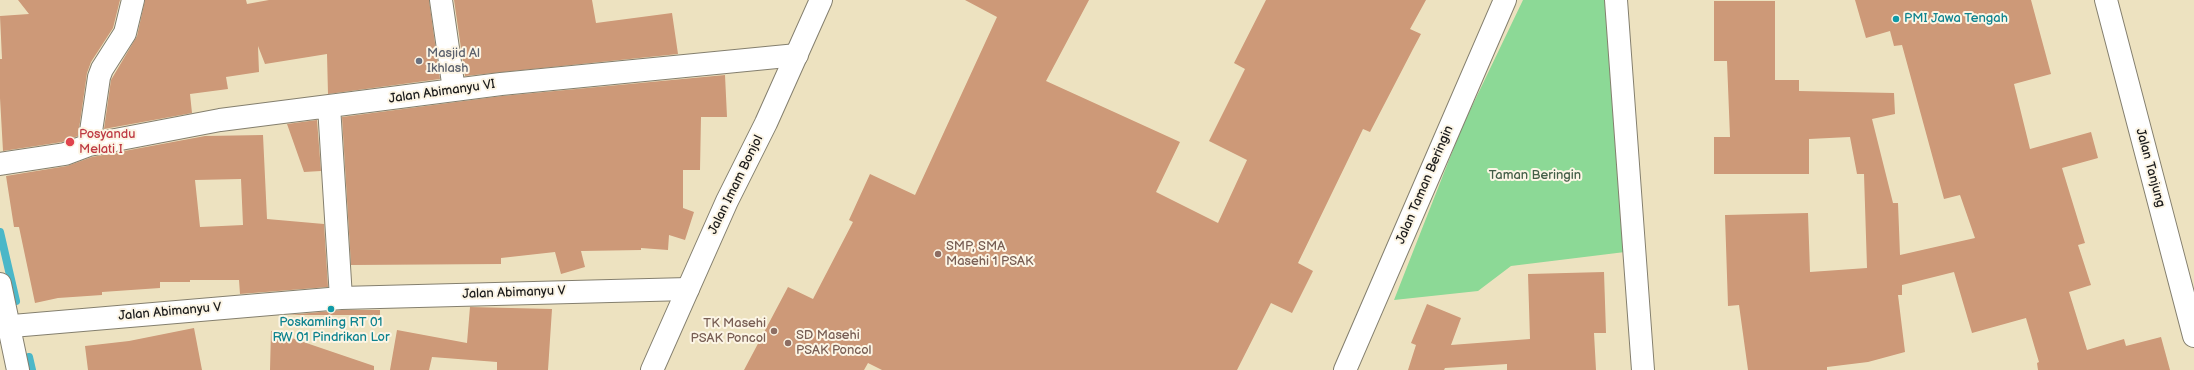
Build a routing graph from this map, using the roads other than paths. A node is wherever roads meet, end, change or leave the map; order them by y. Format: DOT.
graph roads {
  1 [pos="133,0"];
  2 [pos="441,0"];
  3 [pos="821,0"];
  4 [pos="1505,0"];
  5 [pos="1616,0"];
  6 [pos="2106,0"];
  7 [pos="797,54"];
  8 [pos="454,90"];
  9 [pos="329,106"];
  10 [pos="89,145"];
  11 [pos="0,164"];
  12 [pos="0,284"];
  13 [pos="688,289"];
  14 [pos="341,298"];
  15 [pos="5,327"];
  16 [pos="2194,336"];
  17 [pos="18,370"];
  18 [pos="652,370"];
  19 [pos="1345,370"];
  20 [pos="1643,370"];
  1 -- 10 [label="street"];
  2 -- 8 [label="street"];
  3 -- 7 [label="street, Jalan Imam Bonjol"];
  4 -- 19 [label="street, Jalan Taman Beringin"];
  5 -- 20 [label="street"];
  6 -- 16 [label="street, Jalan Tanjung"];
  7 -- 8 [label="street, Jalan Abimanyu VI"];
  7 -- 13 [label="street, Jalan Imam Bonjol"];
  8 -- 9 [label="street, Jalan Abimanyu VI"];
  9 -- 10 [label="street, Jalan Abimanyu VI"];
  9 -- 14 [label="street"];
  10 -- 11 [label="street, Jalan Abimanyu VI"];
  12 -- 15 [label="street"];
  13 -- 14 [label="street, Jalan Abimanyu V"];
  13 -- 18 [label="street, Jalan Imam Bonjol"];
  14 -- 15 [label="street, Jalan Abimanyu V"];
  15 -- 17 [label="street"];
}
